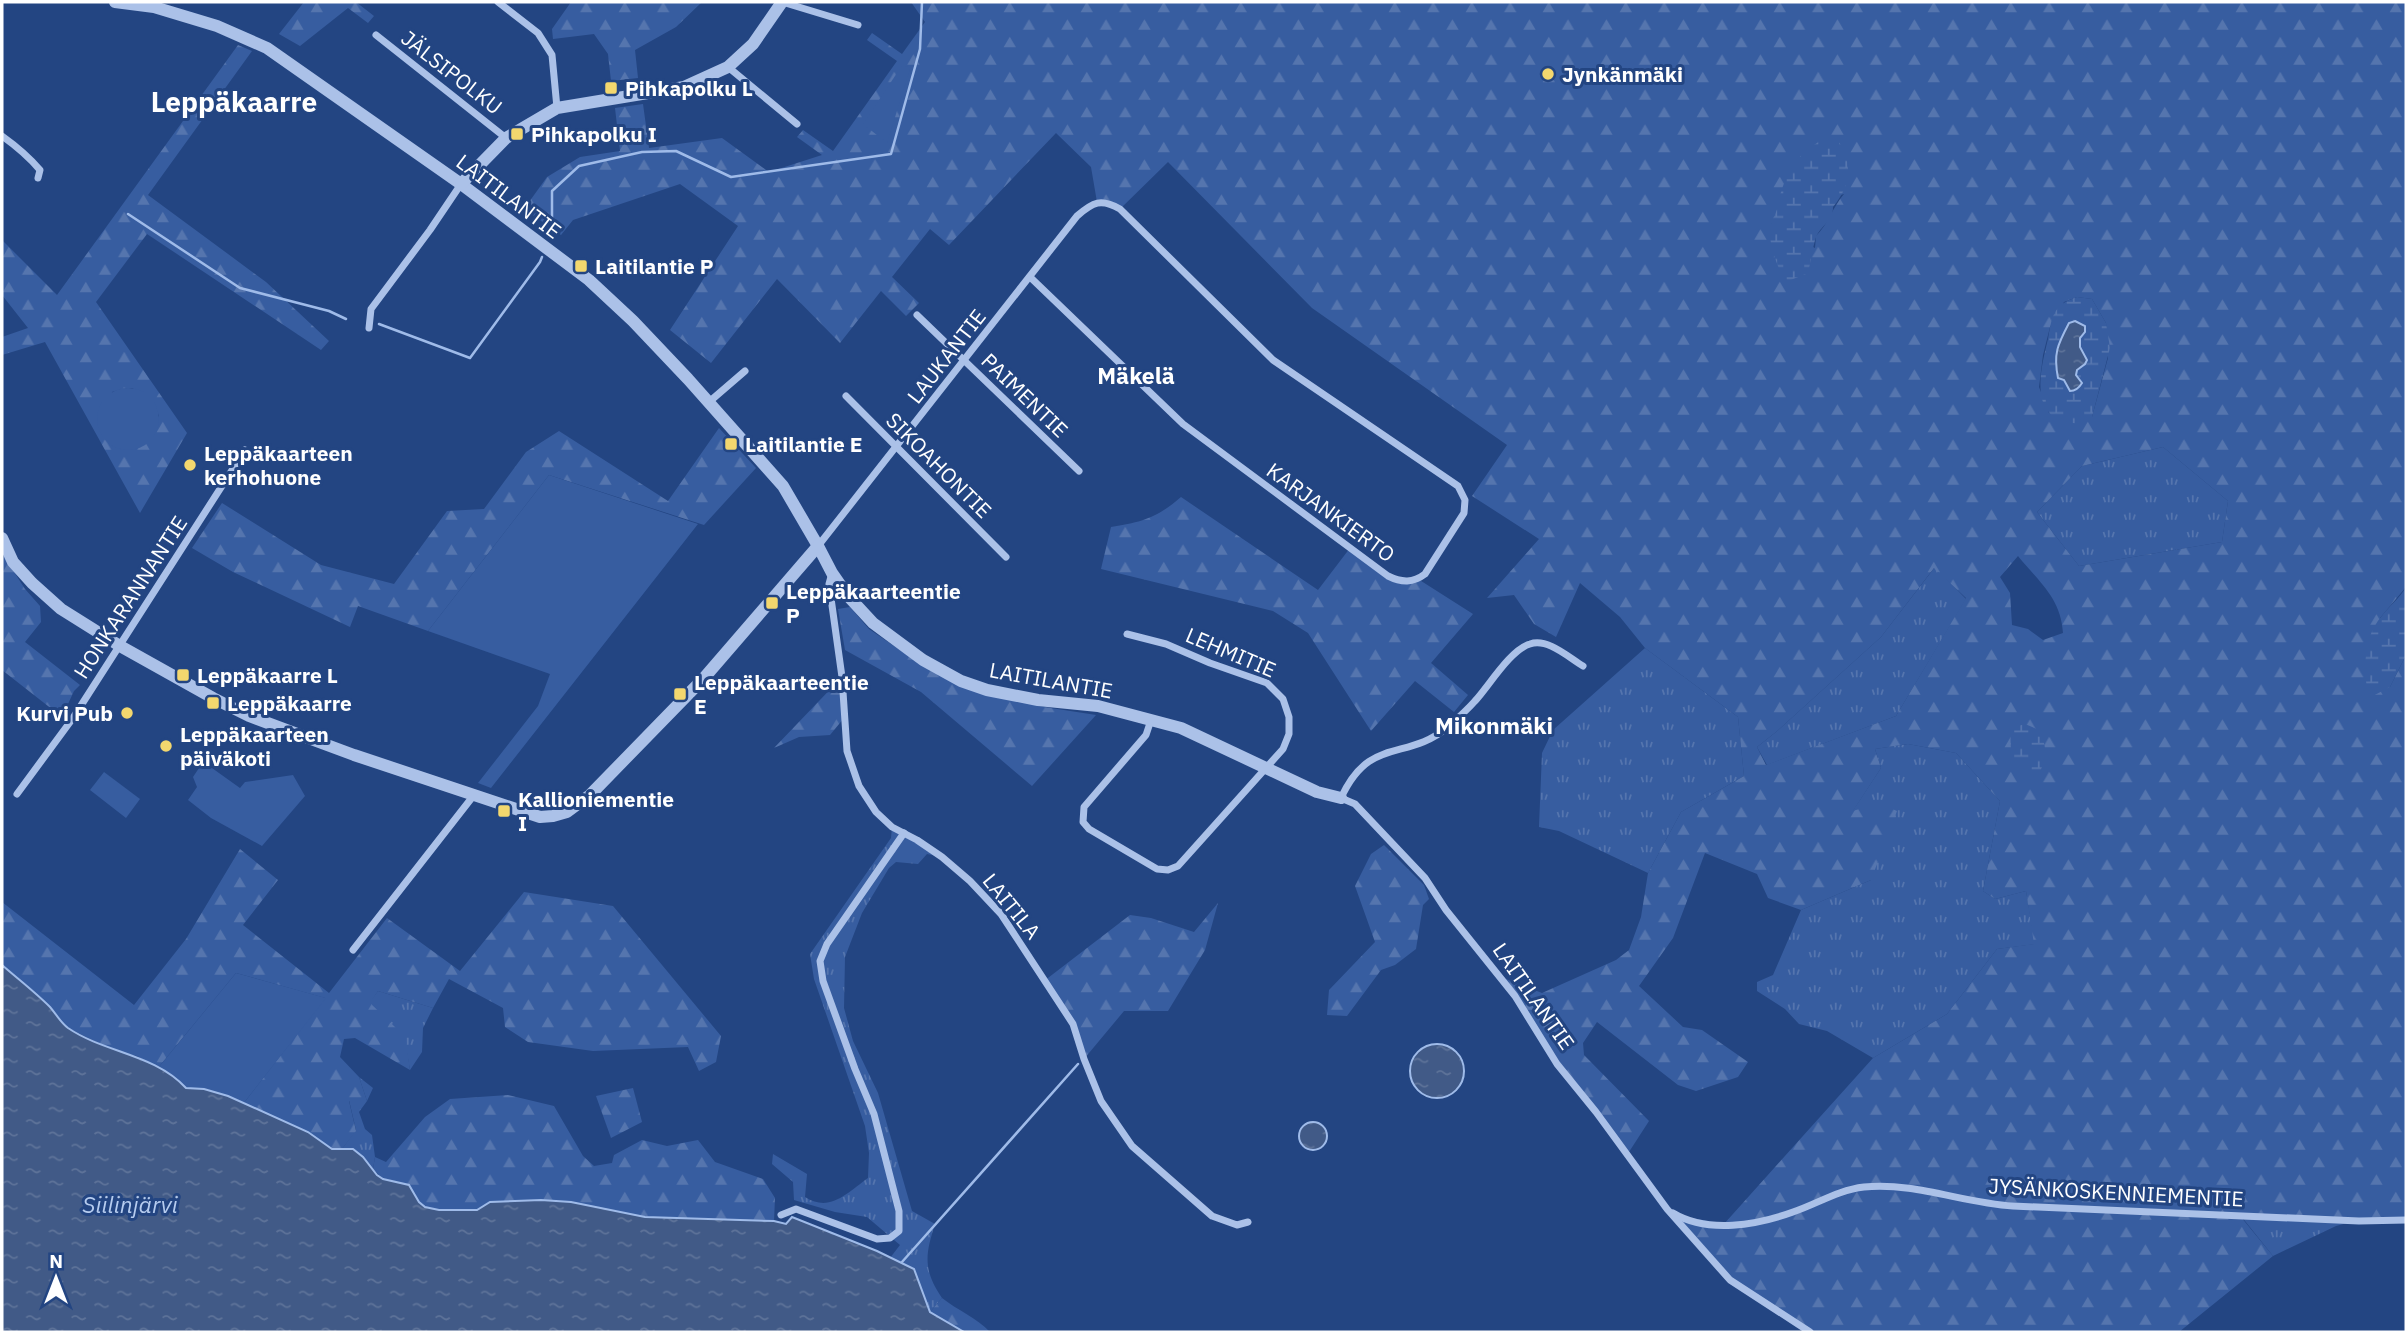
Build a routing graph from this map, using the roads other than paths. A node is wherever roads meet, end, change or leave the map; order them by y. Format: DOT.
graph roads {
  1 [pos="115,2"];
  2 [pos="498,2"];
  3 [pos="782,2"];
  4 [pos="157,5"];
  5 [pos="858,25"];
  6 [pos="376,35"];
  7 [pos="727,67"];
  8 [pos="557,108"];
  9 [pos="797,124"];
  10 [pos="2,136"];
  11 [pos="506,138"];
  12 [pos="38,178"];
  13 [pos="461,184"];
  14 [pos="1109,202"];
  15 [pos="1030,277"];
  16 [pos="916,315"];
  17 [pos="369,328"];
  18 [pos="965,360"];
  19 [pos="745,371"];
  20 [pos="846,396"];
  21 [pos="709,402"];
  22 [pos="896,447"];
  23 [pos="244,450"];
  24 [pos="1079,471"];
  25 [pos="2,538"];
  26 [pos="818,546"];
  27 [pos="1006,558"];
  28 [pos="832,573"];
  29 [pos="1127,634"];
  30 [pos="120,646"];
  31 [pos="1583,666"];
  32 [pos="1151,719"];
  33 [pos="1266,768"];
  34 [pos="17,794"];
  35 [pos="474,795"];
  36 [pos="1341,797"];
  37 [pos="904,833"];
  38 [pos="353,950"];
  39 [pos="1667,1209"];
  40 [pos="780,1215"];
  41 [pos="2406,1220"];
  42 [pos="1248,1222"];
  43 [pos="1810,1332"];
  1 -- 4 [label="street, LAITILANTIE"];
  2 -- 8 [label="street"];
  3 -- 5 [label="street"];
  3 -- 7 [label="street"];
  4 -- 13 [label="street, LAITILANTIE"];
  6 -- 11 [label="street, JÄLSIPOLKU"];
  7 -- 8 [label="street"];
  7 -- 9 [label="street"];
  8 -- 11 [label="street"];
  10 -- 12 [label="street"];
  11 -- 13 [label="street"];
  13 -- 17 [label="street"];
  13 -- 21 [label="street, LAITILANTIE"];
  14 -- 15 [label="street, LAUKANTIE"];
  14 -- 15 [label="street, KARJANKIERTO"];
  15 -- 18 [label="street, LAUKANTIE"];
  16 -- 18 [label="street, PAIMENTIE"];
  18 -- 22 [label="street, LAUKANTIE"];
  18 -- 24 [label="street, PAIMENTIE"];
  19 -- 21 [label="street"];
  20 -- 22 [label="street, SIKOAHONTIE"];
  21 -- 26 [label="street, LAITILANTIE"];
  22 -- 26 [label="street, LAUKANTIE"];
  22 -- 27 [label="street, SIKOAHONTIE"];
  23 -- 30 [label="street, HONKARANNANTIE"];
  25 -- 30 [label="street"];
  26 -- 28 [label="street, LAITILANTIE"];
  26 -- 35 [label="street"];
  28 -- 32 [label="street, LAITILANTIE"];
  28 -- 37 [label="street, LAITILA"];
  29 -- 33 [label="street, LEHMITIE"];
  30 -- 34 [label="street, HONKARANNANTIE"];
  30 -- 35 [label="street"];
  31 -- 36 [label="street"];
  32 -- 33 [label="street, LAITILANTIE"];
  32 -- 33 [label="street"];
  33 -- 36 [label="street, LAITILANTIE"];
  35 -- 38 [label="street"];
  36 -- 39 [label="street, LAITILANTIE"];
  37 -- 40 [label="street"];
  37 -- 42 [label="street, LAITILA"];
  39 -- 41 [label="street, JYSÄNKOSKENNIEMENTIE"];
  39 -- 43 [label="street, LAITILANTIE"];
}
